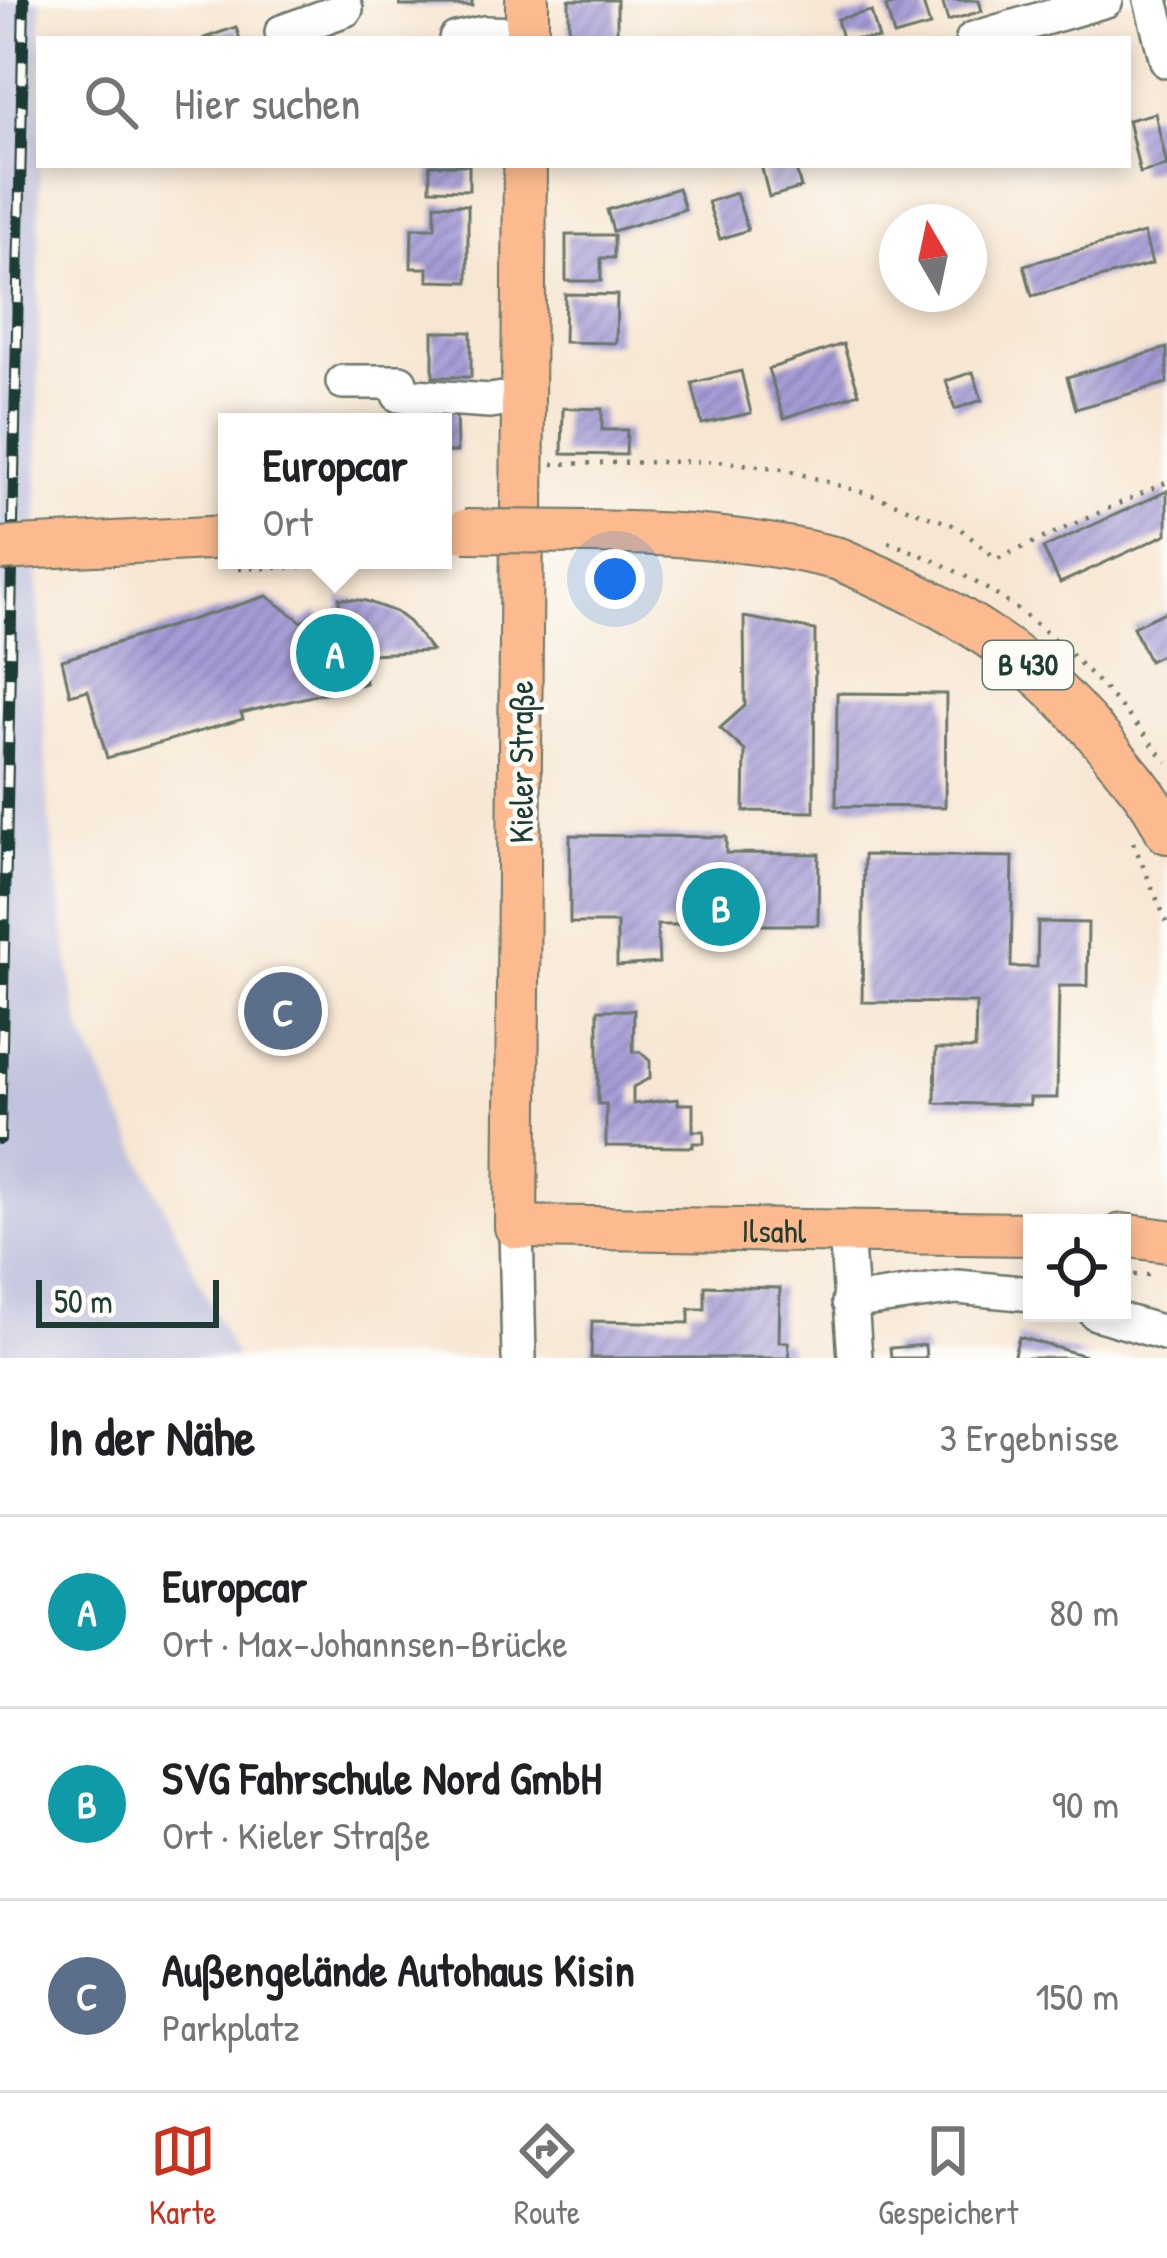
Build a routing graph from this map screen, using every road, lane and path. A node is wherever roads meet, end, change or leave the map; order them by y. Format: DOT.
graph roads {
  1 [pos="1106,0"];
  2 [pos="1151,0"];
  3 [pos="346,9"];
  4 [pos="527,24"];
  5 [pos="283,36"];
  6 [pos="470,36"];
  7 [pos="983,36"];
  8 [pos="1167,61"];
  9 [pos="531,168"];
  10 [pos="343,382"];
  11 [pos="523,396"];
  12 [pos="523,464"];
  13 [pos="1167,482"];
  14 [pos="453,546"];
  15 [pos="0,549"];
  16 [pos="218,553"];
  17 [pos="1146,829"];
  18 [pos="1167,923"];
  19 [pos="516,1227"];
  20 [pos="846,1231"];
  21 [pos="1023,1234"];
  22 [pos="1167,1274"];
  23 [pos="1131,1275"];
  24 [pos="1023,1293"];
  25 [pos="849,1302"];
  26 [pos="1126,1322"];
  27 [pos="1167,1334"];
  28 [pos="519,1358"];
  29 [pos="855,1358"];
  1 -- 7 [label="street"];
  2 -- 8 [label="street"];
  3 -- 5 [label="street"];
  4 -- 6 [label="street"];
  9 -- 11 [label="main road, Kieler Straße"];
  10 -- 11 [label="street"];
  11 -- 12 [label="main road, Kieler Straße"];
  12 -- 13 [label="path"];
  12 -- 19 [label="main road, Kieler Straße"];
  14 -- 17 [label="main road, B 430, bridge"];
  15 -- 16 [label="main road, bridge"];
  17 -- 18 [label="path"];
  19 -- 20 [label="main road, Ilsahl"];
  19 -- 28 [label="street, Kieler Straße"];
  20 -- 21 [label="main road, Ilsahl"];
  20 -- 25 [label="street"];
  22 -- 23 [label="path"];
  24 -- 25 [label="street"];
  25 -- 29 [label="street"];
  26 -- 27 [label="street"];
}
